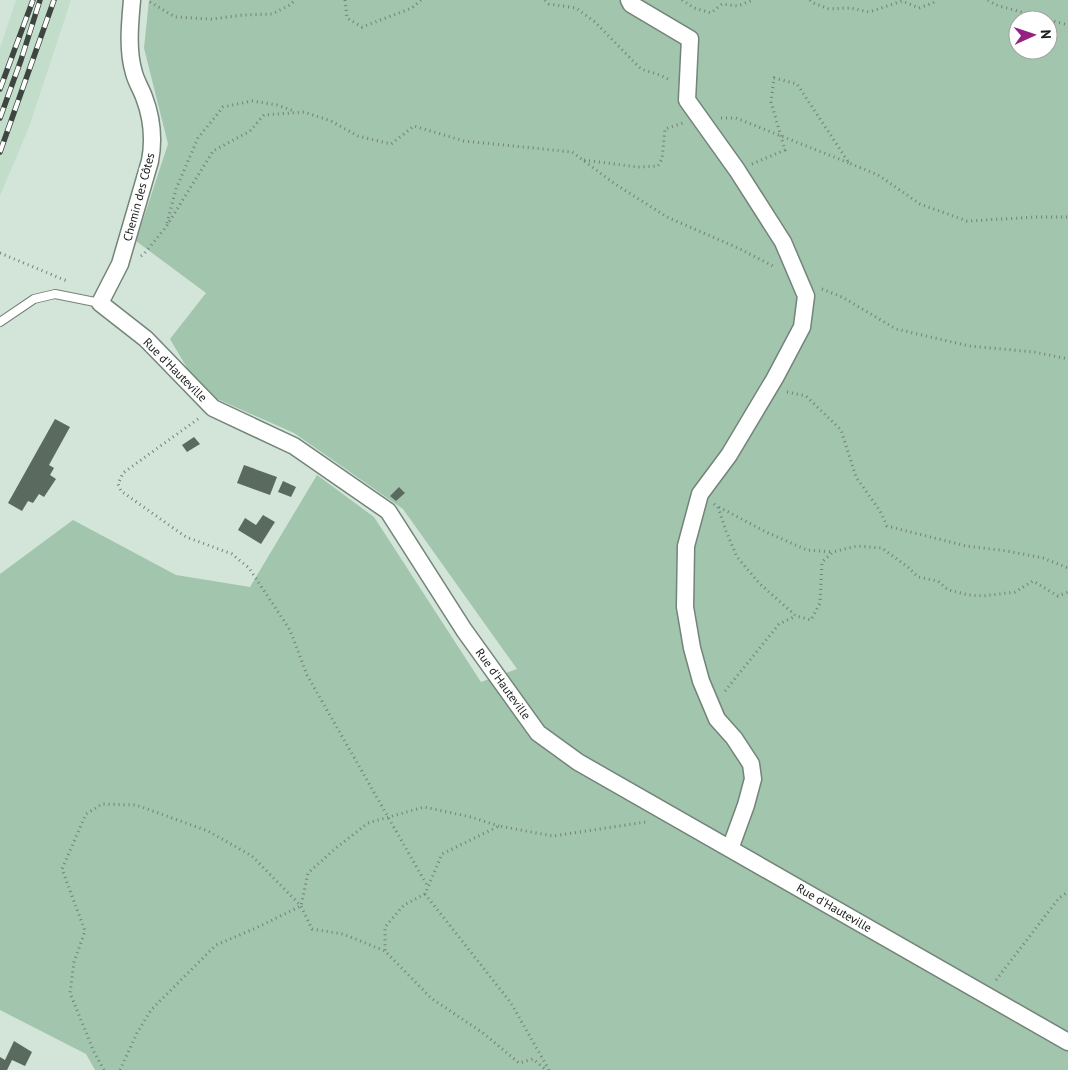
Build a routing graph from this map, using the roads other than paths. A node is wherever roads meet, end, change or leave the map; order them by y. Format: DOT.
graph roads {
  1 [pos="132,0"];
  2 [pos="629,0"];
  3 [pos="100,303"];
  4 [pos="0,322"];
  5 [pos="730,849"];
  6 [pos="1068,1042"];
  1 -- 3 [label="street, Chemin des Côtes"];
  2 -- 5 [label="street"];
  3 -- 4 [label="lane, Rue d'Hauteville"];
  3 -- 5 [label="street, Rue d'Hauteville"];
  5 -- 6 [label="street, Rue d'Hauteville"];
}
